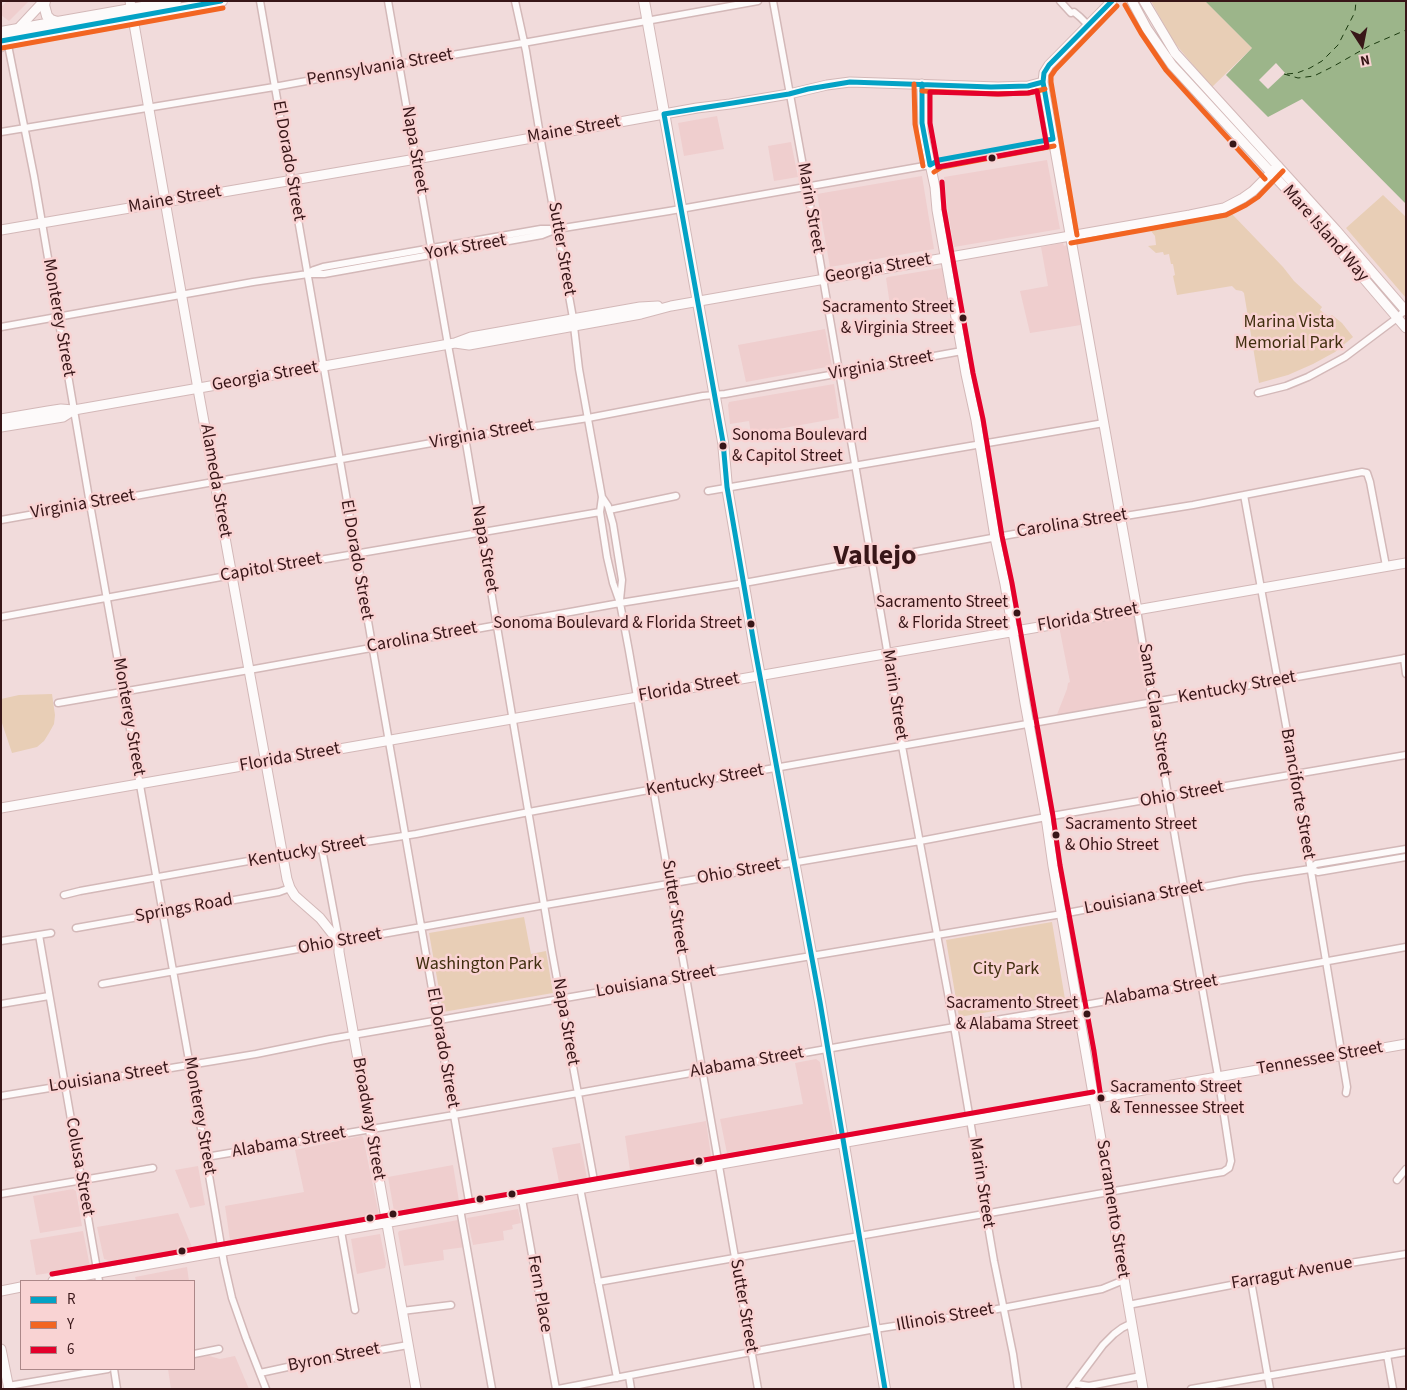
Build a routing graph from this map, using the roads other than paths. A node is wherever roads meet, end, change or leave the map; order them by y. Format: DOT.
graph roads {
  1 [pos="45,1"];
  2 [pos="176,1"];
  3 [pos="222,1"];
  4 [pos="260,1"];
  5 [pos="388,1"];
  6 [pos="515,1"];
  7 [pos="644,1"];
  8 [pos="758,1"];
  9 [pos="773,1"];
  10 [pos="1060,1"];
  11 [pos="1112,1"];
  12 [pos="1132,1"];
  13 [pos="1144,1"];
  14 [pos="132,9"];
  15 [pos="648,20"];
  16 [pos="57,22"];
  17 [pos="1088,25"];
  18 [pos="18,30"];
  19 [pos="3,40"];
  20 [pos="524,43"];
  21 [pos="399,64"];
  22 [pos="1043,82"];
  23 [pos="922,84"];
  24 [pos="274,87"];
  25 [pos="789,94"];
  26 [pos="149,107"];
  27 [pos="664,114"];
  28 [pos="24,128"];
  29 [pos="1,132"];
  30 [pos="540,136"];
  31 [pos="416,158"];
  32 [pos="930,166"];
  33 [pos="1278,166"];
  34 [pos="1271,174"];
  35 [pos="291,180"];
  36 [pos="806,187"];
  37 [pos="165,201"];
  38 [pos="680,209"];
  39 [pos="41,223"];
  40 [pos="557,229"];
  41 [pos="1,230"];
  42 [pos="1070,236"];
  43 [pos="431,251"];
  44 [pos="945,257"];
  45 [pos="308,274"];
  46 [pos="822,279"];
  47 [pos="182,295"];
  48 [pos="698,301"];
  49 [pos="1406,310"];
  50 [pos="58,317"];
  51 [pos="1397,318"];
  52 [pos="573,322"];
  53 [pos="1,327"];
  54 [pos="1406,328"];
  55 [pos="451,344"];
  56 [pos="962,351"];
  57 [pos="322,367"];
  58 [pos="839,373"];
  59 [pos="198,388"];
  60 [pos="1258,393"];
  61 [pos="714,395"];
  62 [pos="74,410"];
  63 [pos="588,418"];
  64 [pos="1,419"];
  65 [pos="1104,422"];
  66 [pos="1,427"];
  67 [pos="465,437"];
  68 [pos="980,444"];
  69 [pos="339,460"];
  70 [pos="854,465"];
  71 [pos="215,482"];
  72 [pos="727,487"];
  73 [pos="708,491"];
  74 [pos="1244,495"];
  75 [pos="676,496"];
  76 [pos="602,497"];
  77 [pos="90,504"];
  78 [pos="610,510"];
  79 [pos="600,512"];
  80 [pos="1120,516"];
  81 [pos="1,520"];
  82 [pos="480,532"];
  83 [pos="995,537"];
  84 [pos="355,554"];
  85 [pos="871,560"];
  86 [pos="1406,563"];
  87 [pos="1386,566"];
  88 [pos="232,575"];
  89 [pos="744,583"];
  90 [pos="1262,587"];
  91 [pos="106,597"];
  92 [pos="620,603"];
  93 [pos="1137,610"];
  94 [pos="1,617"];
  95 [pos="497,625"];
  96 [pos="1013,631"];
  97 [pos="372,647"];
  98 [pos="888,653"];
  99 [pos="1405,658"];
  100 [pos="249,670"];
  101 [pos="1406,674"];
  102 [pos="760,676"];
  103 [pos="1278,681"];
  104 [pos="123,691"];
  105 [pos="638,697"];
  106 [pos="58,703"];
  107 [pos="1154,703"];
  108 [pos="512,720"];
  109 [pos="1029,725"];
  110 [pos="388,742"];
  111 [pos="902,746"];
  112 [pos="1406,756"];
  113 [pos="265,762"];
  114 [pos="777,768"];
  115 [pos="1295,776"];
  116 [pos="140,784"];
  117 [pos="654,789"];
  118 [pos="1168,797"];
  119 [pos="1,808"];
  120 [pos="529,812"];
  121 [pos="1046,817"];
  122 [pos="404,836"];
  123 [pos="920,841"];
  124 [pos="322,849"];
  125 [pos="1406,849"];
  126 [pos="282,855"];
  127 [pos="1406,857"];
  128 [pos="794,862"];
  129 [pos="1310,869"];
  130 [pos="156,878"];
  131 [pos="670,884"];
  132 [pos="290,888"];
  133 [pos="1185,890"];
  134 [pos="64,895"];
  135 [pos="545,905"];
  136 [pos="162,913"];
  137 [pos="1062,914"];
  138 [pos="421,927"];
  139 [pos="76,928"];
  140 [pos="51,933"];
  141 [pos="938,934"];
  142 [pos="39,935"];
  143 [pos="1,941"];
  144 [pos="339,942"];
  145 [pos="1406,947"];
  146 [pos="811,955"];
  147 [pos="1326,962"];
  148 [pos="173,972"];
  149 [pos="686,977"];
  150 [pos="102,984"];
  151 [pos="1202,984"];
  152 [pos="49,996"];
  153 [pos="561,999"];
  154 [pos="1,1004"];
  155 [pos="1078,1006"];
  156 [pos="437,1020"];
  157 [pos="954,1026"];
  158 [pos="354,1035"];
  159 [pos="1406,1044"];
  160 [pos="828,1048"];
  161 [pos="1342,1055"];
  162 [pos="189,1064"];
  163 [pos="702,1071"];
  164 [pos="1218,1076"];
  165 [pos="65,1085"];
  166 [pos="578,1093"];
  167 [pos="1346,1094"];
  168 [pos="1,1096"];
  169 [pos="1094,1099"];
  170 [pos="454,1115"];
  171 [pos="971,1120"];
  172 [pos="370,1129"];
  173 [pos="843,1142"];
  174 [pos="206,1157"];
  175 [pos="719,1164"];
  176 [pos="153,1168"];
  177 [pos="1406,1169"];
  178 [pos="81,1180"];
  179 [pos="1398,1180"];
  180 [pos="595,1186"];
  181 [pos="580,1188"];
  182 [pos="1109,1192"];
  183 [pos="1,1194"];
  184 [pos="522,1198"];
  185 [pos="470,1207"];
  186 [pos="460,1209"];
  187 [pos="986,1214"];
  188 [pos="386,1223"];
  189 [pos="341,1231"];
  190 [pos="859,1236"];
  191 [pos="222,1252"];
  192 [pos="1406,1254"];
  193 [pos="735,1258"];
  194 [pos="98,1277"];
  195 [pos="64,1280"];
  196 [pos="1251,1281"];
  197 [pos="598,1282"];
  198 [pos="1125,1284"];
  199 [pos="20,1287"];
  200 [pos="1,1291"];
  201 [pos="451,1305"];
  202 [pos="1004,1308"];
  203 [pos="355,1310"];
  204 [pos="402,1311"];
  205 [pos="1132,1312"];
  206 [pos="875,1329"];
  207 [pos="408,1345"];
  208 [pos="1,1349"];
  209 [pos="219,1349"];
  210 [pos="752,1352"];
  211 [pos="1406,1352"];
  212 [pos="195,1354"];
  213 [pos="1387,1355"];
  214 [pos="102,1370"];
  215 [pos="114,1370"];
  216 [pos="260,1373"];
  217 [pos="629,1376"];
  218 [pos="1141,1376"];
  219 [pos="1268,1376"];
  220 [pos="617,1378"];
  221 [pos="1075,1383"];
  222 [pos="8,1387"];
  223 [pos="117,1389"];
  224 [pos="266,1389"];
  225 [pos="416,1389"];
  226 [pos="492,1389"];
  227 [pos="557,1389"];
  228 [pos="631,1389"];
  229 [pos="758,1389"];
  230 [pos="885,1389"];
  231 [pos="1018,1389"];
  232 [pos="1070,1389"];
  233 [pos="1143,1389"];
  234 [pos="1191,1389"];
  235 [pos="1270,1389"];
  236 [pos="1393,1389"];
  1 -- 16 [label="main road"];
  1 -- 18 [label="main road"];
  2 -- 14 [label="main road"];
  3 -- 14 [label="main road"];
  4 -- 24 [label="street, El Dorado Street"];
  5 -- 21 [label="street, Napa Street"];
  6 -- 20 [label="street, Sutter Street"];
  7 -- 15 [label="main road"];
  8 -- 15 [label="street, Pennsylvania Street"];
  9 -- 25 [label="street, Marin Street"];
  10 -- 17 [label="street"];
  11 -- 17 [label="main road"];
  12 -- 34 [label="main road, Mare Island Way"];
  13 -- 33 [label="main road, Mare Island Way"];
  14 -- 16 [label="main road"];
  14 -- 19 [label="main road"];
  14 -- 26 [label="main road, Alameda Street"];
  15 -- 20 [label="street, Pennsylvania Street"];
  15 -- 27 [label="main road"];
  16 -- 18 [label="main road"];
  17 -- 22 [label="main road"];
  18 -- 19 [label="main road"];
  19 -- 28 [label="street, Monterey Street"];
  20 -- 21 [label="street, Pennsylvania Street"];
  20 -- 30 [label="street, Sutter Street"];
  21 -- 24 [label="street, Pennsylvania Street"];
  21 -- 31 [label="street, Napa Street"];
  22 -- 23 [label="main road, Maine Street"];
  22 -- 42 [label="main road, Santa Clara Street"];
  23 -- 25 [label="main road, Maine Street"];
  23 -- 32 [label="main road, Sacramento Street"];
  24 -- 26 [label="street, Pennsylvania Street"];
  24 -- 35 [label="street, El Dorado Street"];
  25 -- 27 [label="main road, Maine Street"];
  25 -- 36 [label="street, Marin Street"];
  26 -- 28 [label="street, Pennsylvania Street"];
  26 -- 37 [label="main road, Alameda Street"];
  27 -- 30 [label="main road, Maine Street"];
  27 -- 38 [label="main road"];
  28 -- 29 [label="street, Pennsylvania Street"];
  28 -- 39 [label="street, Monterey Street"];
  30 -- 31 [label="main road, Maine Street"];
  30 -- 40 [label="street, Sutter Street"];
  31 -- 35 [label="main road, Maine Street"];
  31 -- 43 [label="street, Napa Street"];
  32 -- 36 [label="street, York Street"];
  32 -- 44 [label="main road, Sacramento Street"];
  33 -- 34 [label="main road, Georgia Street"];
  33 -- 49 [label="main road, Mare Island Way"];
  34 -- 42 [label="main road, Georgia Street"];
  34 -- 51 [label="main road, Mare Island Way"];
  35 -- 37 [label="main road, Maine Street"];
  35 -- 45 [label="street, El Dorado Street"];
  36 -- 38 [label="street, York Street"];
  36 -- 46 [label="street, Marin Street"];
  37 -- 39 [label="main road, Maine Street"];
  37 -- 47 [label="main road, Alameda Street"];
  38 -- 40 [label="street, York Street"];
  38 -- 48 [label="main road"];
  39 -- 41 [label="main road, Maine Street"];
  39 -- 50 [label="street, Monterey Street"];
  40 -- 43 [label="street, York Street"];
  40 -- 52 [label="street, Sutter Street"];
  42 -- 44 [label="main road, Georgia Street"];
  42 -- 65 [label="main road, Santa Clara Street"];
  43 -- 45 [label="street, York Street"];
  43 -- 55 [label="street, Napa Street"];
  44 -- 46 [label="main road, Georgia Street"];
  44 -- 56 [label="main road, Sacramento Street"];
  45 -- 47 [label="street, York Street"];
  45 -- 57 [label="street, El Dorado Street"];
  46 -- 48 [label="main road, Georgia Street"];
  46 -- 58 [label="street, Marin Street"];
  47 -- 50 [label="street, York Street"];
  47 -- 59 [label="main road, Alameda Street"];
  48 -- 52 [label="main road, Georgia Street"];
  48 -- 61 [label="main road"];
  49 -- 51 [label="street"];
  50 -- 53 [label="street, York Street"];
  50 -- 62 [label="street, Monterey Street"];
  51 -- 54 [label="main road, Mare Island Way"];
  51 -- 60 [label="street"];
  52 -- 55 [label="main road, Georgia Street"];
  52 -- 63 [label="street, Sutter Street"];
  55 -- 57 [label="main road, Georgia Street"];
  55 -- 67 [label="street, Napa Street"];
  56 -- 58 [label="street, Virginia Street"];
  56 -- 68 [label="main road, Sacramento Street"];
  57 -- 59 [label="main road, Georgia Street"];
  57 -- 69 [label="street, El Dorado Street"];
  58 -- 61 [label="street, Virginia Street"];
  58 -- 70 [label="street, Marin Street"];
  59 -- 62 [label="main road, Georgia Street"];
  59 -- 71 [label="main road, Alameda Street"];
  61 -- 63 [label="street, Virginia Street"];
  61 -- 72 [label="main road"];
  62 -- 64 [label="main road, Georgia Street"];
  62 -- 66 [label="main road, Georgia Street"];
  62 -- 77 [label="street, Monterey Street"];
  63 -- 67 [label="street, Virginia Street"];
  63 -- 76 [label="street, Sutter Street"];
  65 -- 68 [label="street"];
  65 -- 80 [label="main road, Santa Clara Street"];
  67 -- 69 [label="street, Virginia Street"];
  67 -- 82 [label="street, Napa Street"];
  68 -- 70 [label="street"];
  68 -- 83 [label="main road, Sacramento Street"];
  69 -- 71 [label="street, Virginia Street"];
  69 -- 84 [label="street, El Dorado Street"];
  70 -- 72 [label="street"];
  70 -- 85 [label="street, Marin Street"];
  71 -- 77 [label="street, Virginia Street"];
  71 -- 88 [label="main road, Alameda Street"];
  72 -- 73 [label="street"];
  72 -- 89 [label="main road"];
  74 -- 80 [label="street, Carolina Street"];
  74 -- 87 [label="street, Carolina Street"];
  74 -- 90 [label="street, Branciforte Street"];
  75 -- 78 [label="street"];
  76 -- 78 [label="street, Sutter Street"];
  76 -- 79 [label="street, Sutter Street"];
  77 -- 81 [label="street, Virginia Street"];
  77 -- 91 [label="street, Monterey Street"];
  78 -- 92 [label="street, Sutter Street"];
  79 -- 82 [label="street, Capitol Street"];
  79 -- 92 [label="street, Sutter Street"];
  80 -- 83 [label="street, Carolina Street"];
  80 -- 93 [label="main road, Santa Clara Street"];
  82 -- 84 [label="street, Capitol Street"];
  82 -- 95 [label="street, Napa Street"];
  83 -- 85 [label="street, Carolina Street"];
  83 -- 96 [label="main road, Sacramento Street"];
  84 -- 88 [label="street, Capitol Street"];
  84 -- 97 [label="street, El Dorado Street"];
  85 -- 89 [label="street, Carolina Street"];
  85 -- 98 [label="street, Marin Street"];
  86 -- 87 [label="main road, Florida Street"];
  87 -- 90 [label="main road, Florida Street"];
  88 -- 91 [label="street, Capitol Street"];
  88 -- 100 [label="main road, Alameda Street"];
  89 -- 92 [label="street, Carolina Street"];
  89 -- 102 [label="main road"];
  90 -- 93 [label="main road, Florida Street"];
  90 -- 103 [label="street, Branciforte Street"];
  91 -- 94 [label="street, Capitol Street"];
  91 -- 104 [label="street, Monterey Street"];
  92 -- 95 [label="street, Carolina Street"];
  92 -- 105 [label="street, Sutter Street"];
  93 -- 96 [label="main road, Florida Street"];
  93 -- 107 [label="street, Santa Clara Street"];
  95 -- 97 [label="street, Carolina Street"];
  95 -- 108 [label="street, Napa Street"];
  96 -- 98 [label="main road, Florida Street"];
  96 -- 109 [label="main road, Sacramento Street"];
  97 -- 100 [label="street, Carolina Street"];
  97 -- 110 [label="street, El Dorado Street"];
  98 -- 102 [label="main road, Florida Street"];
  98 -- 111 [label="street, Marin Street"];
  99 -- 101 [label="street"];
  99 -- 103 [label="street, Kentucky Street"];
  100 -- 104 [label="street, Carolina Street"];
  100 -- 113 [label="main road, Alameda Street"];
  102 -- 105 [label="main road, Florida Street"];
  102 -- 114 [label="main road"];
  103 -- 107 [label="street, Kentucky Street"];
  103 -- 115 [label="street, Branciforte Street"];
  104 -- 106 [label="street, Carolina Street"];
  104 -- 116 [label="street, Monterey Street"];
  105 -- 108 [label="main road, Florida Street"];
  105 -- 117 [label="street, Sutter Street"];
  107 -- 109 [label="street, Kentucky Street"];
  107 -- 118 [label="street, Santa Clara Street"];
  108 -- 110 [label="main road, Florida Street"];
  108 -- 120 [label="street, Napa Street"];
  109 -- 111 [label="street, Kentucky Street"];
  109 -- 121 [label="main road, Sacramento Street"];
  110 -- 113 [label="main road, Florida Street"];
  110 -- 122 [label="street, El Dorado Street"];
  111 -- 114 [label="street, Kentucky Street"];
  111 -- 123 [label="street, Marin Street"];
  112 -- 115 [label="street, Ohio Street"];
  113 -- 116 [label="main road, Florida Street"];
  113 -- 126 [label="main road, Alameda Street"];
  114 -- 117 [label="street, Kentucky Street"];
  114 -- 128 [label="main road"];
  115 -- 118 [label="street, Ohio Street"];
  115 -- 129 [label="street, Branciforte Street"];
  116 -- 119 [label="main road, Florida Street"];
  116 -- 130 [label="street, Monterey Street"];
  117 -- 120 [label="street, Kentucky Street"];
  117 -- 131 [label="street, Sutter Street"];
  118 -- 121 [label="street, Ohio Street"];
  118 -- 133 [label="street, Santa Clara Street"];
  120 -- 122 [label="street, Kentucky Street"];
  120 -- 135 [label="street, Napa Street"];
  121 -- 123 [label="street, Ohio Street"];
  121 -- 137 [label="main road, Sacramento Street"];
  122 -- 124 [label="street, Kentucky Street"];
  122 -- 138 [label="street, El Dorado Street"];
  123 -- 128 [label="street, Ohio Street"];
  123 -- 141 [label="street, Marin Street"];
  124 -- 126 [label="street, Kentucky Street"];
  124 -- 144 [label="street, Broadway Street"];
  125 -- 129 [label="street, Louisiana Street"];
  126 -- 130 [label="street, Kentucky Street"];
  126 -- 132 [label="main road, Alameda Street"];
  127 -- 129 [label="street, Louisiana Street"];
  128 -- 131 [label="street, Ohio Street"];
  128 -- 146 [label="main road"];
  129 -- 133 [label="street, Louisiana Street"];
  129 -- 147 [label="street, Branciforte Street"];
  130 -- 134 [label="street, Kentucky Street"];
  130 -- 136 [label="street, Monterey Street"];
  131 -- 135 [label="street, Ohio Street"];
  131 -- 149 [label="street, Sutter Street"];
  132 -- 136 [label="street, Springs Road"];
  132 -- 144 [label="main road, Alameda Street"];
  133 -- 137 [label="street, Louisiana Street"];
  133 -- 151 [label="street, Santa Clara Street"];
  135 -- 138 [label="street, Ohio Street"];
  135 -- 153 [label="street, Napa Street"];
  136 -- 139 [label="street, Springs Road"];
  136 -- 148 [label="street, Monterey Street"];
  137 -- 141 [label="street, Louisiana Street"];
  137 -- 155 [label="main road, Sacramento Street"];
  138 -- 144 [label="street, Ohio Street"];
  138 -- 156 [label="street, El Dorado Street"];
  140 -- 142 [label="street"];
  141 -- 146 [label="street, Louisiana Street"];
  141 -- 157 [label="street, Marin Street"];
  142 -- 143 [label="street"];
  142 -- 152 [label="street, Colusa Street"];
  144 -- 148 [label="street, Ohio Street"];
  144 -- 158 [label="main road, Broadway Street"];
  145 -- 147 [label="street, Alabama Street"];
  146 -- 149 [label="street, Louisiana Street"];
  146 -- 160 [label="main road"];
  147 -- 151 [label="street, Alabama Street"];
  147 -- 161 [label="street, Branciforte Street"];
  148 -- 150 [label="street, Ohio Street"];
  148 -- 162 [label="street, Monterey Street"];
  149 -- 153 [label="street, Louisiana Street"];
  149 -- 163 [label="street, Sutter Street"];
  151 -- 155 [label="street, Alabama Street"];
  151 -- 164 [label="street, Santa Clara Street"];
  152 -- 154 [label="street"];
  152 -- 165 [label="street, Colusa Street"];
  153 -- 156 [label="street, Louisiana Street"];
  153 -- 166 [label="street, Napa Street"];
  155 -- 157 [label="street, Alabama Street"];
  155 -- 169 [label="main road, Sacramento Street"];
  156 -- 158 [label="street, Louisiana Street"];
  156 -- 170 [label="street, El Dorado Street"];
  157 -- 160 [label="street, Alabama Street"];
  157 -- 171 [label="street, Marin Street"];
  158 -- 162 [label="street, Louisiana Street"];
  158 -- 172 [label="main road, Broadway Street"];
  159 -- 161 [label="main road, Tennessee Street"];
  160 -- 163 [label="street, Alabama Street"];
  160 -- 173 [label="main road"];
  161 -- 164 [label="main road, Tennessee Street"];
  161 -- 167 [label="street, Branciforte Street"];
  162 -- 165 [label="street, Louisiana Street"];
  162 -- 174 [label="street, Monterey Street"];
  163 -- 166 [label="street, Alabama Street"];
  163 -- 175 [label="street, Sutter Street"];
  164 -- 169 [label="main road, Tennessee Street"];
  164 -- 182 [label="street, Santa Clara Street"];
  165 -- 168 [label="street, Louisiana Street"];
  165 -- 178 [label="street, Colusa Street"];
  166 -- 170 [label="street, Alabama Street"];
  166 -- 180 [label="street, Napa Street"];
  169 -- 171 [label="main road, Tennessee Street"];
  169 -- 182 [label="main road, Sacramento Street"];
  170 -- 172 [label="street, Alabama Street"];
  170 -- 185 [label="street, El Dorado Street"];
  171 -- 173 [label="main road, Tennessee Street"];
  171 -- 187 [label="street, Marin Street"];
  172 -- 174 [label="street, Alabama Street"];
  172 -- 188 [label="main road, Broadway Street"];
  173 -- 175 [label="main road, Tennessee Street"];
  173 -- 190 [label="main road"];
  174 -- 191 [label="street, Monterey Street"];
  175 -- 180 [label="main road, Tennessee Street"];
  175 -- 193 [label="street, Sutter Street"];
  176 -- 178 [label="street"];
  177 -- 179 [label="street"];
  178 -- 183 [label="street"];
  178 -- 194 [label="street, Colusa Street"];
  180 -- 181 [label="main road, Tennessee Street"];
  181 -- 184 [label="main road, Tennessee Street"];
  181 -- 197 [label="street"];
  182 -- 187 [label="street"];
  182 -- 198 [label="main road, Sacramento Street"];
  184 -- 185 [label="main road, Tennessee Street"];
  184 -- 227 [label="street, Fern Place"];
  185 -- 186 [label="main road, Tennessee Street"];
  186 -- 188 [label="main road, Tennessee Street"];
  186 -- 226 [label="street"];
  187 -- 190 [label="street"];
  187 -- 202 [label="street, Marin Street"];
  188 -- 189 [label="main road, Tennessee Street"];
  188 -- 204 [label="main road, Broadway Street"];
  189 -- 191 [label="main road, Tennessee Street"];
  189 -- 203 [label="street"];
  190 -- 193 [label="street"];
  190 -- 206 [label="main road"];
  191 -- 194 [label="main road, Tennessee Street"];
  191 -- 216 [label="street, Monterey Street"];
  192 -- 196 [label="street, Farragut Avenue"];
  193 -- 197 [label="street"];
  193 -- 210 [label="street, Sutter Street"];
  194 -- 195 [label="main road, Tennessee Street"];
  196 -- 205 [label="street, Farragut Avenue"];
  196 -- 219 [label="street"];
  197 -- 220 [label="street"];
  198 -- 202 [label="street, Illinois Street"];
  198 -- 205 [label="main road, Sacramento Street"];
  199 -- 200 [label="main road"];
  201 -- 204 [label="street"];
  202 -- 206 [label="street, Illinois Street"];
  202 -- 231 [label="street, Marin Street"];
  204 -- 207 [label="main road, Broadway Street"];
  205 -- 218 [label="main road, Sacramento Street"];
  205 -- 221 [label="street"];
  206 -- 210 [label="street, Illinois Street"];
  206 -- 230 [label="main road"];
  207 -- 216 [label="street, Byron Street"];
  207 -- 225 [label="main road, Broadway Street"];
  208 -- 222 [label="main road"];
  209 -- 212 [label="street"];
  210 -- 217 [label="street, Illinois Street"];
  210 -- 229 [label="street, Sutter Street"];
  211 -- 213 [label="street"];
  213 -- 219 [label="street"];
  213 -- 236 [label="street"];
  214 -- 222 [label="street"];
  215 -- 223 [label="street"];
  216 -- 224 [label="street, Monterey Street"];
  217 -- 220 [label="street, Illinois Street"];
  217 -- 228 [label="street"];
  218 -- 221 [label="street"];
  218 -- 233 [label="main road, Sacramento Street"];
  219 -- 234 [label="street"];
  219 -- 235 [label="street"];
  220 -- 227 [label="street, Illinois Street"];
  221 -- 232 [label="street"];
}
